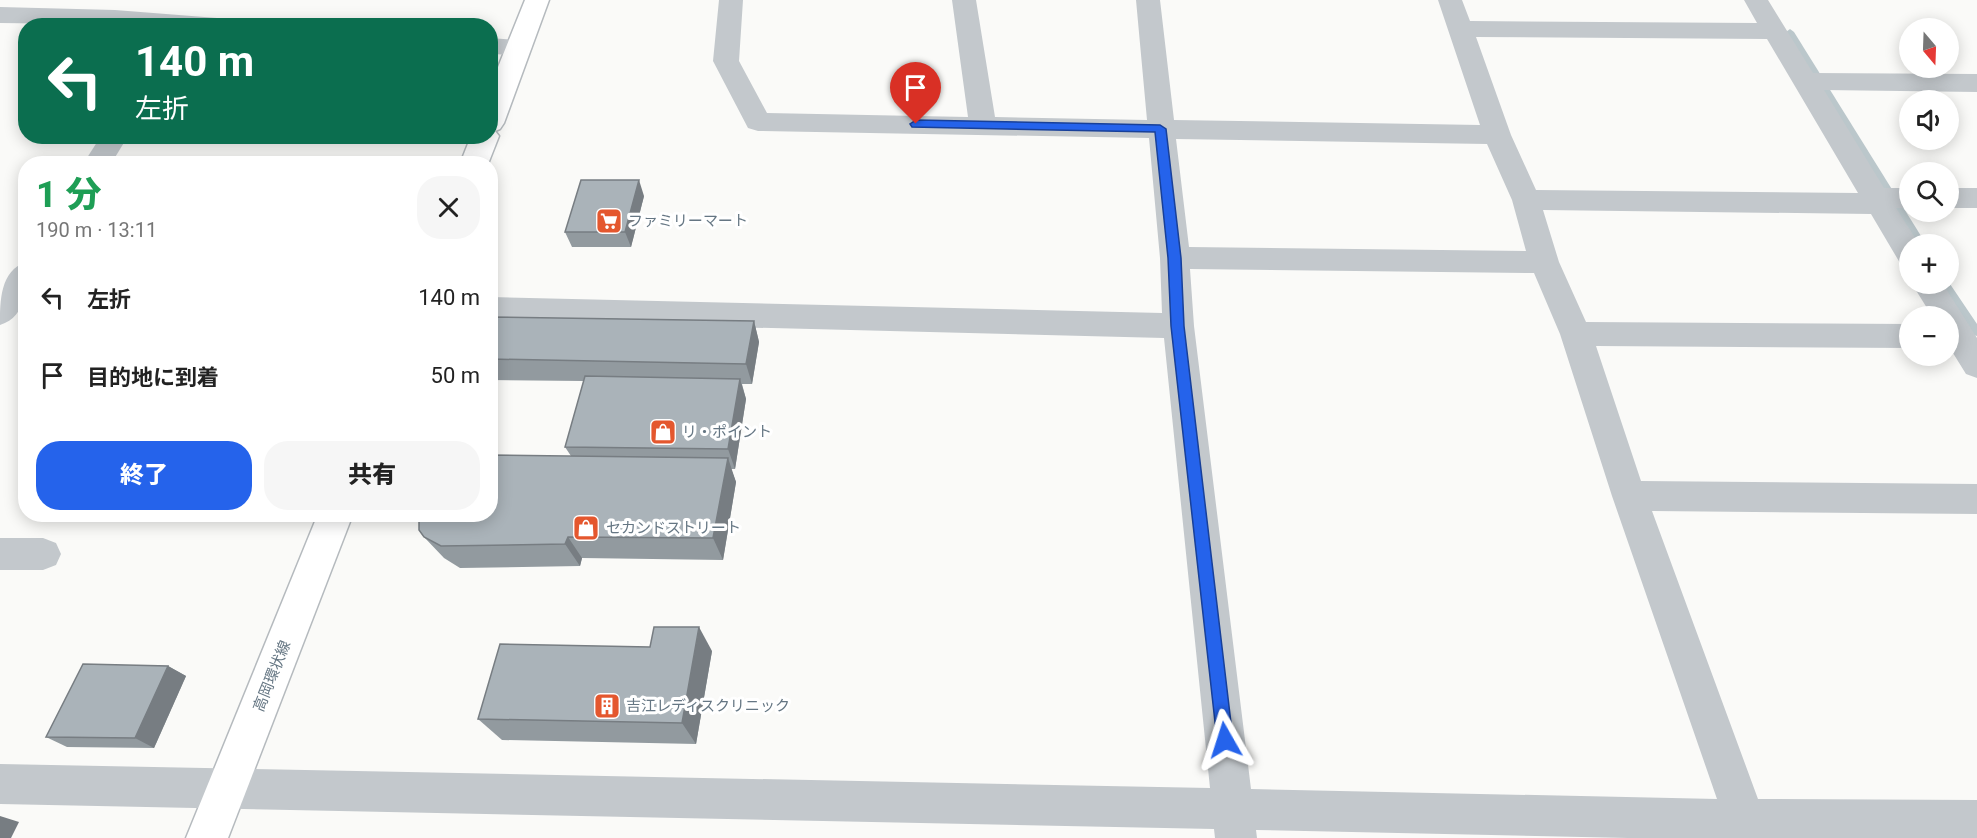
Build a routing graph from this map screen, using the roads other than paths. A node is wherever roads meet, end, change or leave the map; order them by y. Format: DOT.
graph roads {
  1 [pos="537,0"];
  2 [pos="731,0"];
  3 [pos="964,0"];
  4 [pos="1148,0"];
  5 [pos="1756,0"];
  6 [pos="120,14"];
  7 [pos="1455,14"];
  8 [pos="0,15"];
  9 [pos="152,18"];
  10 [pos="1774,31"];
  11 [pos="498,46"];
  12 [pos="519,47"];
  13 [pos="1816,81"];
  14 [pos="1977,83"];
  15 [pos="498,102"];
  16 [pos="983,125"];
  17 [pos="1160,129"];
  18 [pos="1497,135"];
  19 [pos="1959,198"];
  20 [pos="1977,198"];
  21 [pos="1889,199"];
  22 [pos="1526,200"];
  23 [pos="1902,234"];
  24 [pos="1175,258"];
  25 [pos="1544,262"];
  26 [pos="18,285"];
  27 [pos="498,309"];
  28 [pos="0,312"];
  29 [pos="1178,326"];
  30 [pos="1959,329"];
  31 [pos="1576,333"];
  32 [pos="1899,336"];
  33 [pos="1977,365"];
  34 [pos="1629,496"];
  35 [pos="1977,499"];
  36 [pos="333,522"];
  37 [pos="0,554"];
  38 [pos="43,554"];
  39 [pos="0,784"];
  40 [pos="228,788"];
  41 [pos="1745,820"];
  42 [pos="1977,821"];
  43 [pos="1234,823"];
  44 [pos="207,838"];
  1 -- 12 [label="main road"];
  2 -- 16 [label="street"];
  3 -- 16 [label="street"];
  4 -- 17 [label="street"];
  5 -- 10 [label="street"];
  6 -- 8 [label="street"];
  6 -- 9 [label="street"];
  7 -- 10 [label="street"];
  7 -- 18 [label="street"];
  10 -- 13 [label="street"];
  11 -- 12 [label="street"];
  12 -- 15 [label="main road"];
  13 -- 14 [label="street"];
  13 -- 21 [label="street"];
  16 -- 17 [label="street"];
  17 -- 18 [label="street"];
  17 -- 24 [label="street"];
  18 -- 22 [label="street"];
  19 -- 20 [label="street"];
  21 -- 22 [label="street"];
  21 -- 23 [label="street"];
  22 -- 25 [label="street"];
  24 -- 25 [label="street"];
  24 -- 29 [label="street"];
  25 -- 31 [label="street"];
  26 -- 28 [label="street"];
  27 -- 29 [label="street"];
  29 -- 43 [label="street"];
  30 -- 33 [label="street"];
  31 -- 32 [label="street"];
  31 -- 34 [label="street"];
  34 -- 35 [label="street"];
  34 -- 41 [label="street"];
  36 -- 40 [label="main road, 高岡環状線"];
  37 -- 38 [label="street"];
  39 -- 40 [label="street"];
  40 -- 43 [label="street"];
  40 -- 44 [label="main road, 高岡環状線"];
  41 -- 42 [label="street"];
  41 -- 43 [label="street"];
}
